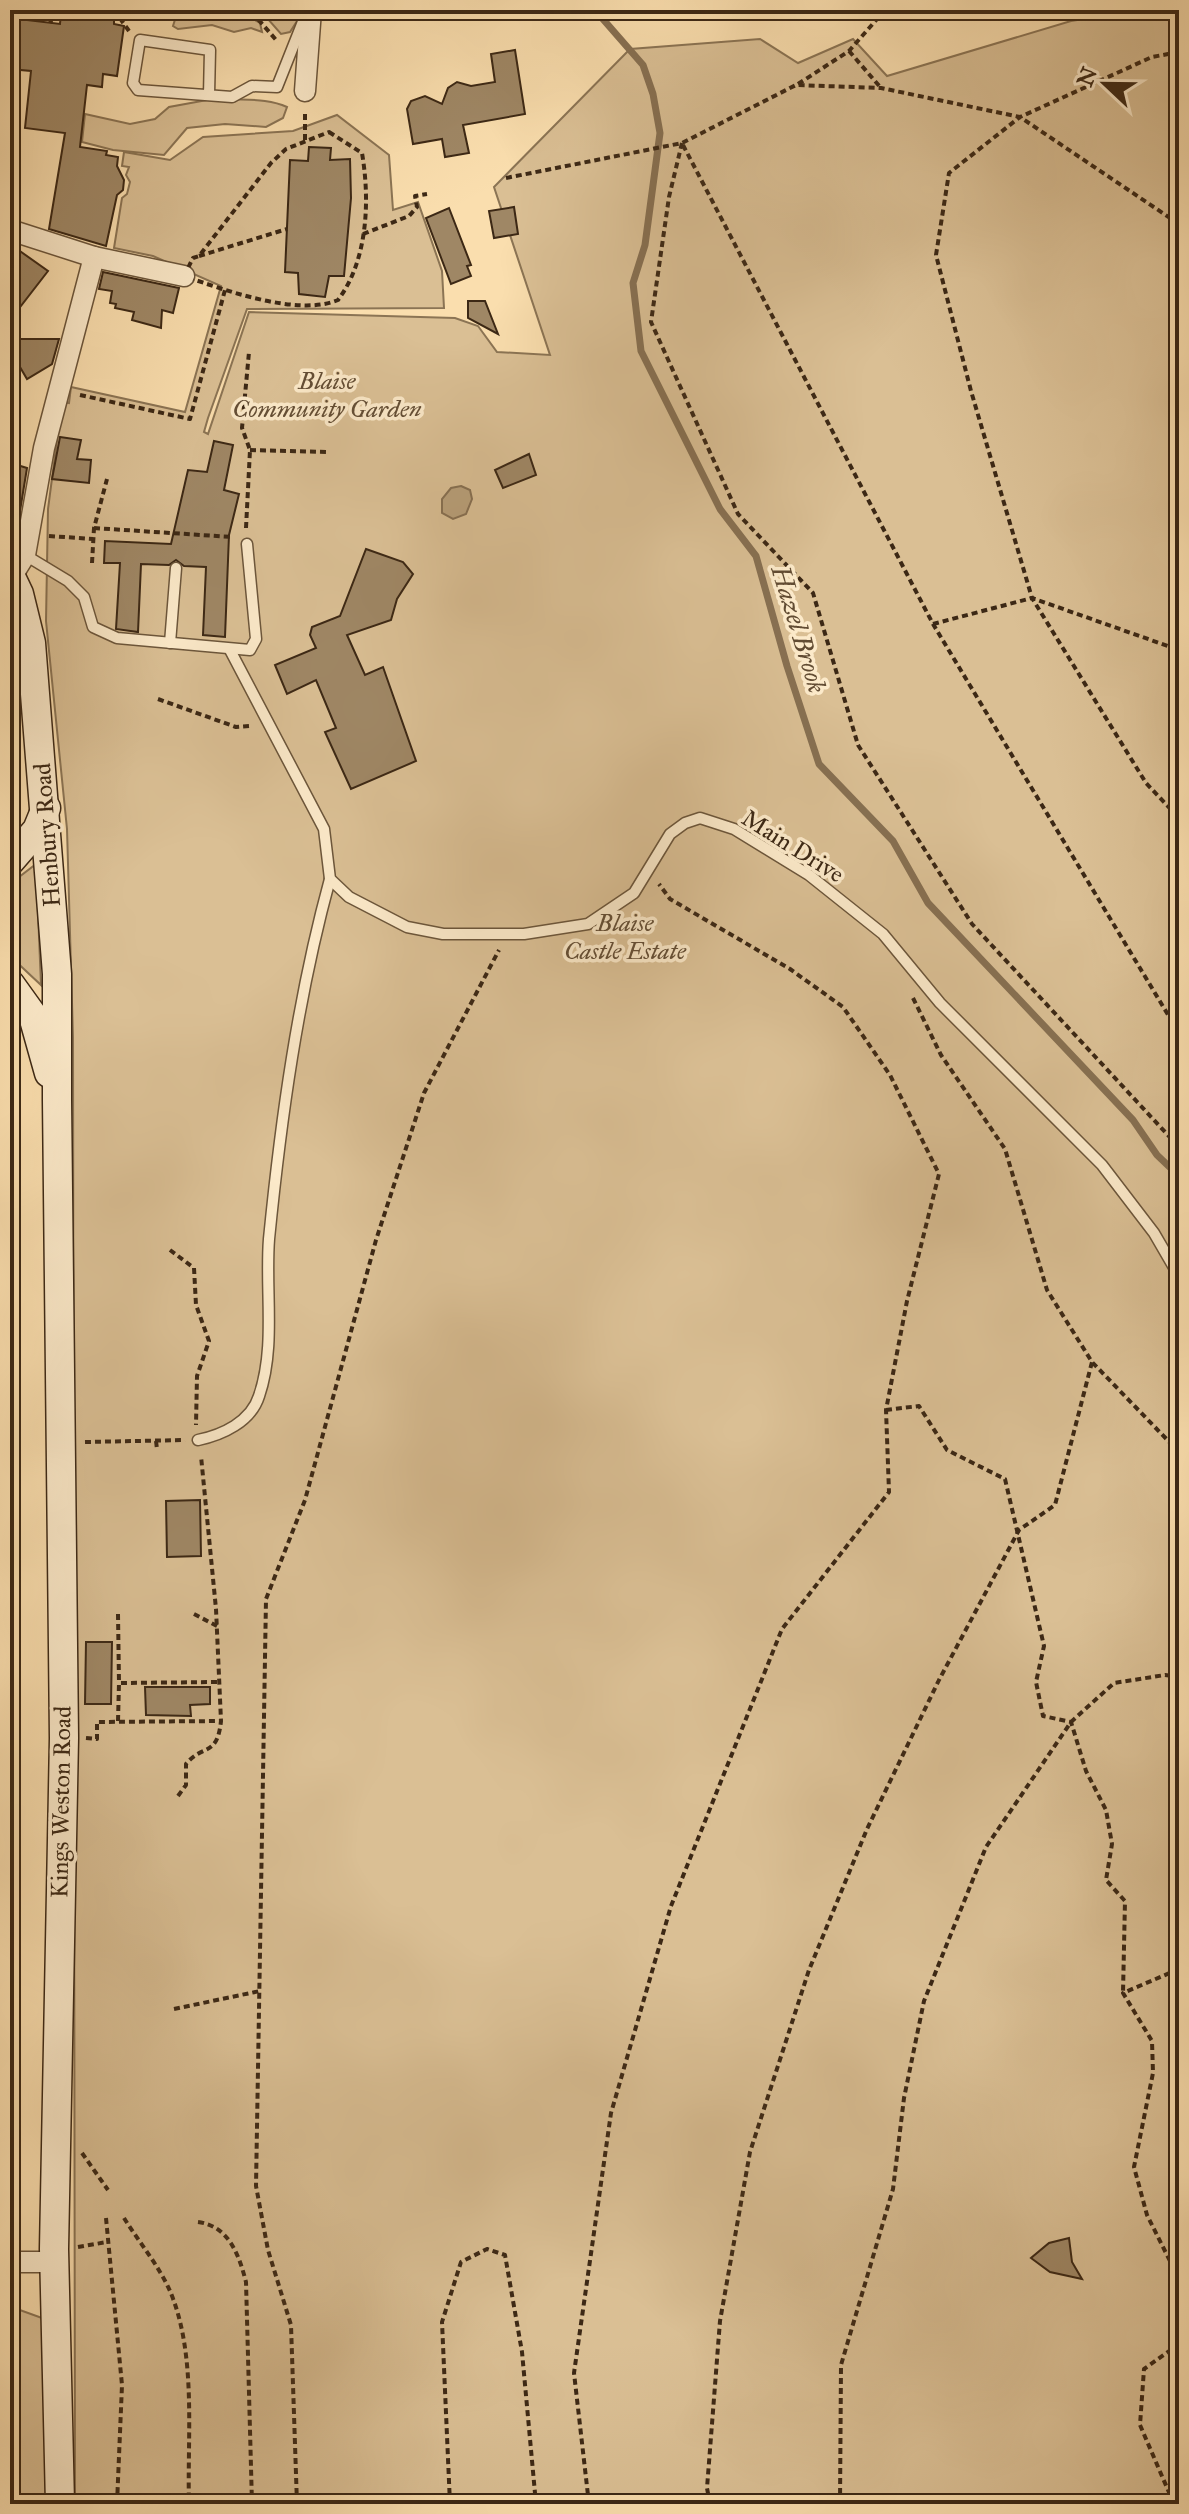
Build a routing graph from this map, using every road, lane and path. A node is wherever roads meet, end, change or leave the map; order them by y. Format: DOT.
graph roads {
  1 [pos="31,10"];
  2 [pos="46,10"];
  3 [pos="56,10"];
  4 [pos="241,10"];
  5 [pos="310,10"];
  6 [pos="885,10"];
  7 [pos="50,23"];
  8 [pos="849,51"];
  9 [pos="1179,52"];
  10 [pos="288,55"];
  11 [pos="796,85"];
  12 [pos="881,88"];
  13 [pos="305,91"];
  14 [pos="209,95"];
  15 [pos="1020,117"];
  16 [pos="305,140"];
  17 [pos="682,143"];
  18 [pos="506,178"];
  19 [pos="427,194"];
  20 [pos="1179,224"];
  21 [pos="287,229"];
  22 [pos="10,230"];
  23 [pos="363,234"];
  24 [pos="94,257"];
  25 [pos="184,276"];
  26 [pos="225,290"];
  27 [pos="249,352"];
  28 [pos="70,393"];
  29 [pos="250,450"];
  30 [pos="326,452"];
  31 [pos="107,479"];
  32 [pos="94,528"];
  33 [pos="31,534"];
  34 [pos="93,539"];
  35 [pos="247,544"];
  36 [pos="92,563"];
  37 [pos="176,568"];
  38 [pos="16,569"];
  39 [pos="1032,598"];
  40 [pos="933,624"];
  41 [pos="170,643"];
  42 [pos="230,650"];
  43 [pos="1179,650"];
  44 [pos="158,699"];
  45 [pos="249,726"];
  46 [pos="46,807"];
  47 [pos="1179,818"];
  48 [pos="10,861"];
  49 [pos="648,869"];
  50 [pos="330,879"];
  51 [pos="508,934"];
  52 [pos="913,970"];
  53 [pos="10,984"];
  54 [pos="1179,1033"];
  55 [pos="57,1100"];
  56 [pos="1179,1147"];
  57 [pos="170,1250"];
  58 [pos="1179,1276"];
  59 [pos="1092,1362"];
  60 [pos="886,1410"];
  61 [pos="198,1440"];
  62 [pos="156,1441"];
  63 [pos="63,1444"];
  64 [pos="157,1449"];
  65 [pos="1179,1452"];
  66 [pos="1019,1530"];
  67 [pos="118,1614"];
  68 [pos="194,1614"];
  69 [pos="217,1626"];
  70 [pos="1179,1677"];
  71 [pos="219,1682"];
  72 [pos="119,1683"];
  73 [pos="221,1721"];
  74 [pos="117,1722"];
  75 [pos="1071,1722"];
  76 [pos="64,1738"];
  77 [pos="178,1796"];
  78 [pos="1179,1969"];
  79 [pos="260,1991"];
  80 [pos="1123,1993"];
  81 [pos="174,2009"];
  82 [pos="55,2144"];
  83 [pos="108,2190"];
  84 [pos="106,2218"];
  85 [pos="124,2218"];
  86 [pos="198,2222"];
  87 [pos="10,2262"];
  88 [pos="54,2262"];
  89 [pos="1179,2279"];
  90 [pos="1179,2344"];
  91 [pos="60,2504"];
  92 [pos="117,2504"];
  93 [pos="189,2504"];
  94 [pos="252,2504"];
  95 [pos="297,2504"];
  96 [pos="450,2504"];
  97 [pos="536,2504"];
  98 [pos="589,2504"];
  99 [pos="710,2504"];
  100 [pos="840,2504"];
  101 [pos="1174,2504"];
  1 -- 2 [label="path"];
  3 -- 7 [label="path"];
  4 -- 10 [label="path"];
  5 -- 10 [label="lane"];
  5 -- 13 [label="street"];
  6 -- 8 [label="path"];
  8 -- 11 [label="path"];
  8 -- 12 [label="path"];
  9 -- 15 [label="path"];
  10 -- 14 [label="lane"];
  11 -- 12 [label="path"];
  11 -- 17 [label="path"];
  12 -- 15 [label="path"];
  13 -- 16 [label="path"];
  14 -- 14 [label="lane"];
  15 -- 20 [label="path"];
  15 -- 39 [label="path"];
  16 -- 21 [label="path"];
  16 -- 23 [label="path"];
  17 -- 18 [label="path"];
  17 -- 40 [label="path"];
  17 -- 56 [label="path"];
  19 -- 23 [label="path"];
  22 -- 24 [label="street"];
  23 -- 26 [label="path"];
  24 -- 25 [label="street"];
  24 -- 33 [label="street"];
  25 -- 26 [label="path"];
  26 -- 28 [label="path"];
  27 -- 29 [label="path"];
  29 -- 30 [label="path"];
  29 -- 32 [label="path"];
  31 -- 32 [label="path"];
  32 -- 34 [label="path"];
  33 -- 34 [label="path"];
  33 -- 38 [label="street"];
  34 -- 36 [label="path"];
  35 -- 42 [label="lane"];
  37 -- 41 [label="lane"];
  38 -- 41 [label="lane"];
  38 -- 46 [label="main road, Henbury Road"];
  39 -- 40 [label="path"];
  39 -- 43 [label="path"];
  39 -- 47 [label="path"];
  40 -- 54 [label="path"];
  41 -- 42 [label="lane"];
  42 -- 50 [label="lane"];
  44 -- 45 [label="path"];
  46 -- 48 [label="main road"];
  46 -- 55 [label="main road, Henbury Road"];
  49 -- 51 [label="lane, Main Drive"];
  49 -- 52 [label="lane, Main Drive"];
  49 -- 60 [label="path"];
  50 -- 51 [label="lane, Main Drive"];
  50 -- 61 [label="lane"];
  51 -- 79 [label="path"];
  52 -- 58 [label="lane, Main Drive"];
  52 -- 59 [label="path"];
  53 -- 55 [label="main road"];
  55 -- 63 [label="main road, Kings Weston Road"];
  57 -- 61 [label="path"];
  59 -- 65 [label="path"];
  59 -- 66 [label="path"];
  60 -- 66 [label="path"];
  60 -- 98 [label="path"];
  61 -- 62 [label="path"];
  61 -- 69 [label="path"];
  62 -- 63 [label="path"];
  62 -- 64 [label="path"];
  63 -- 76 [label="main road, Kings Weston Road"];
  66 -- 75 [label="path"];
  66 -- 99 [label="path"];
  67 -- 72 [label="path"];
  68 -- 69 [label="path"];
  69 -- 71 [label="path"];
  70 -- 75 [label="path"];
  71 -- 72 [label="path"];
  71 -- 73 [label="path"];
  72 -- 74 [label="path"];
  73 -- 74 [label="path"];
  73 -- 77 [label="path"];
  74 -- 76 [label="path"];
  75 -- 80 [label="path"];
  75 -- 100 [label="path"];
  76 -- 82 [label="main road, Kings Weston Road"];
  78 -- 80 [label="path"];
  79 -- 81 [label="path"];
  79 -- 95 [label="path"];
  80 -- 89 [label="path"];
  82 -- 83 [label="path"];
  82 -- 88 [label="main road, Kings Weston Road"];
  84 -- 92 [label="path"];
  85 -- 93 [label="path"];
  86 -- 94 [label="path"];
  87 -- 88 [label="street"];
  88 -- 91 [label="main road, Kings Weston Road"];
  90 -- 101 [label="path"];
  96 -- 97 [label="path"];
}
